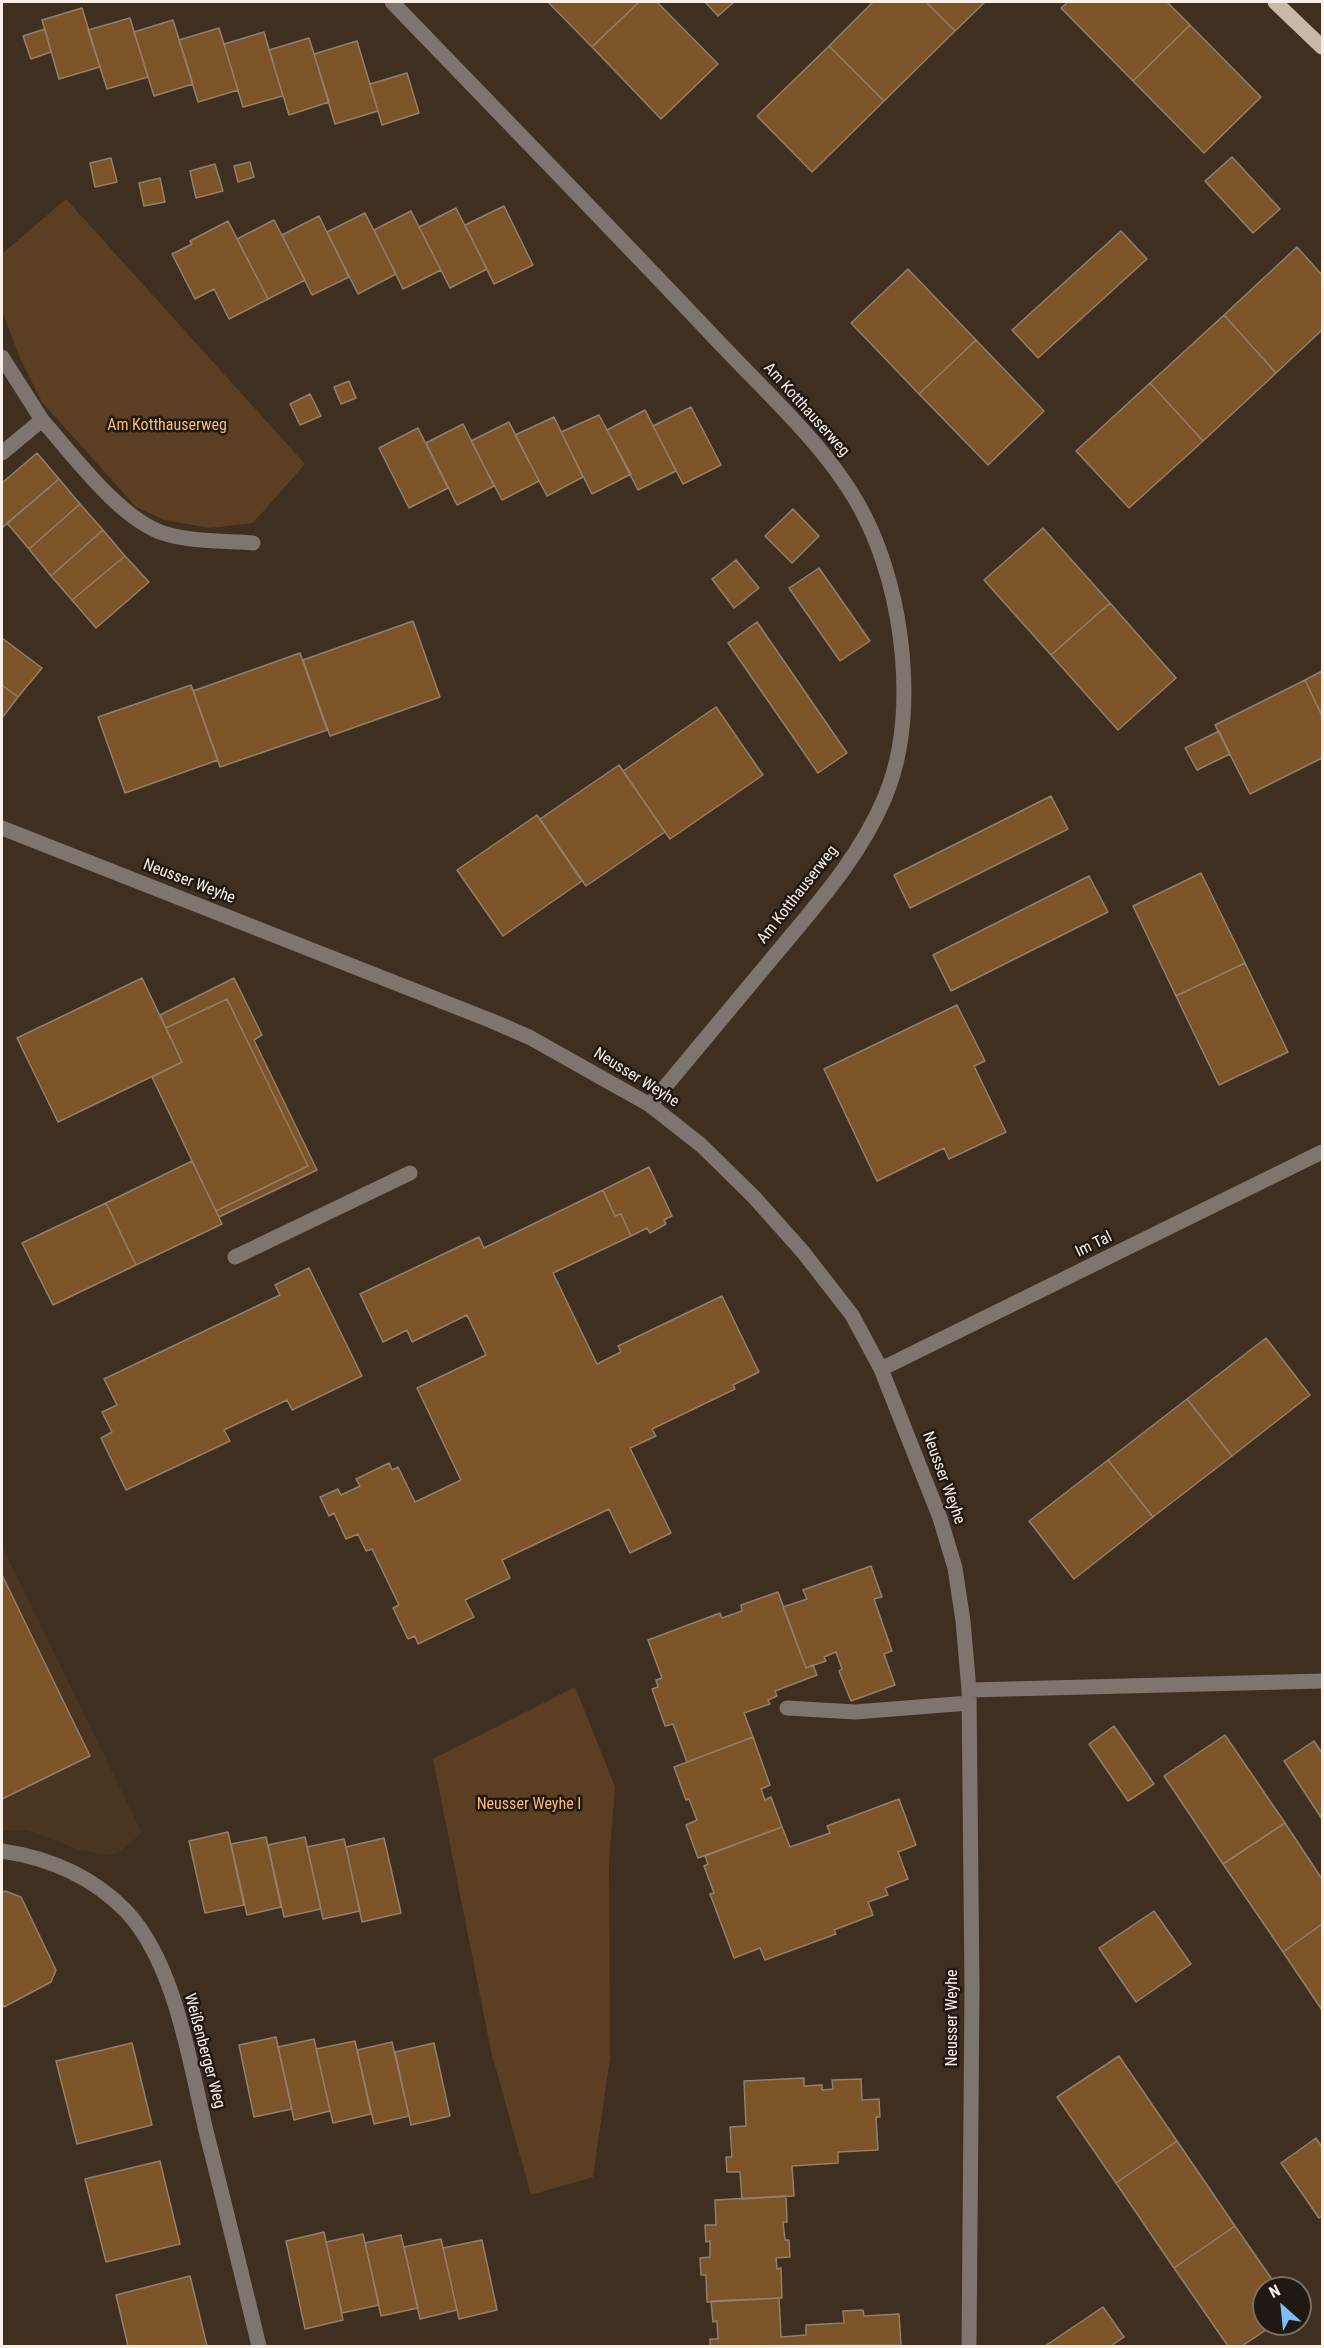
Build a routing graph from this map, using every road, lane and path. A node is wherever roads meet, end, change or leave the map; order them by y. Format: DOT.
graph roads {
  1 [pos="392,2"];
  2 [pos="1275,2"];
  3 [pos="1323,47"];
  4 [pos="2,357"];
  5 [pos="42,420"];
  6 [pos="2,453"];
  7 [pos="253,543"];
  8 [pos="2,828"];
  9 [pos="650,1105"];
  10 [pos="1323,1152"];
  11 [pos="410,1173"];
  12 [pos="235,1257"];
  13 [pos="881,1369"];
  14 [pos="1323,1681"];
  15 [pos="969,1696"];
  16 [pos="787,1708"];
  17 [pos="2,1851"];
  18 [pos="259,2346"];
  19 [pos="969,2346"];
  1 -- 9 [label="street, Am Kotthauserweg"];
  2 -- 3 [label="main road"];
  4 -- 5 [label="street"];
  5 -- 6 [label="street"];
  5 -- 7 [label="street"];
  8 -- 9 [label="street, Neusser Weyhe"];
  9 -- 13 [label="street, Neusser Weyhe"];
  10 -- 13 [label="street, Im Tal"];
  11 -- 12 [label="street"];
  13 -- 15 [label="street, Neusser Weyhe"];
  14 -- 15 [label="street"];
  15 -- 16 [label="street"];
  15 -- 19 [label="street, Neusser Weyhe"];
  17 -- 18 [label="street, Weißenberger Weg"];
}
